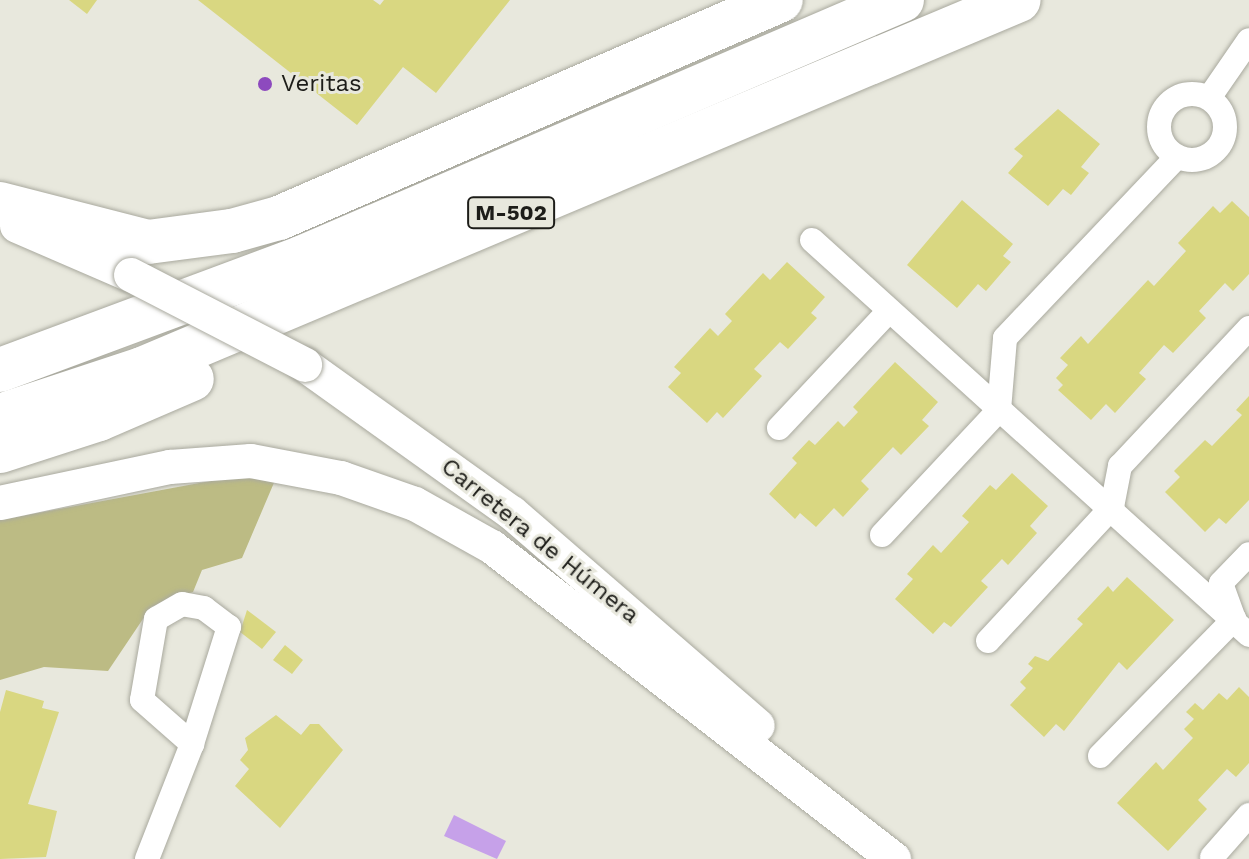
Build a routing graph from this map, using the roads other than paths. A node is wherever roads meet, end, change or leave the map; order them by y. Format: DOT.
graph roads {
  1 [pos="781,0"];
  2 [pos="902,0"];
  3 [pos="1019,0"];
  4 [pos="1249,40"];
  5 [pos="1209,98"];
  6 [pos="1177,157"];
  7 [pos="628,163"];
  8 [pos="0,204"];
  9 [pos="0,220"];
  10 [pos="812,240"];
  11 [pos="889,311"];
  12 [pos="1249,328"];
  13 [pos="0,370"];
  14 [pos="999,410"];
  15 [pos="0,416"];
  16 [pos="779,428"];
  17 [pos="0,451"];
  18 [pos="0,503"];
  19 [pos="1112,507"];
  20 [pos="882,535"];
  21 [pos="1249,554"];
  22 [pos="1241,627"];
  23 [pos="988,641"];
  24 [pos="192,744"];
  25 [pos="1100,756"];
  26 [pos="1249,815"];
  27 [pos="155,834"];
  28 [pos="1212,857"];
  29 [pos="147,859"];
  30 [pos="168,859"];
  31 [pos="894,859"];
  32 [pos="913,859"];
  1 -- 8 [label="highway"];
  2 -- 13 [label="highway, M-502"];
  3 -- 7 [label="highway, M-502"];
  4 -- 5 [label="street"];
  5 -- 6 [label="street"];
  5 -- 6 [label="street"];
  6 -- 14 [label="street"];
  7 -- 15 [label="highway, M-502"];
  7 -- 17 [label="highway, M-502"];
  9 -- 32 [label="main road, Carretera de Húmera, bridge"];
  10 -- 11 [label="street"];
  11 -- 14 [label="street"];
  11 -- 16 [label="street"];
  12 -- 19 [label="street"];
  14 -- 19 [label="street"];
  14 -- 20 [label="street"];
  18 -- 31 [label="main road"];
  19 -- 22 [label="street"];
  19 -- 23 [label="street"];
  21 -- 22 [label="street"];
  22 -- 25 [label="street"];
  24 -- 24 [label="street"];
  24 -- 27 [label="street"];
  26 -- 28 [label="street"];
  27 -- 29 [label="street"];
  27 -- 30 [label="street"];
}
